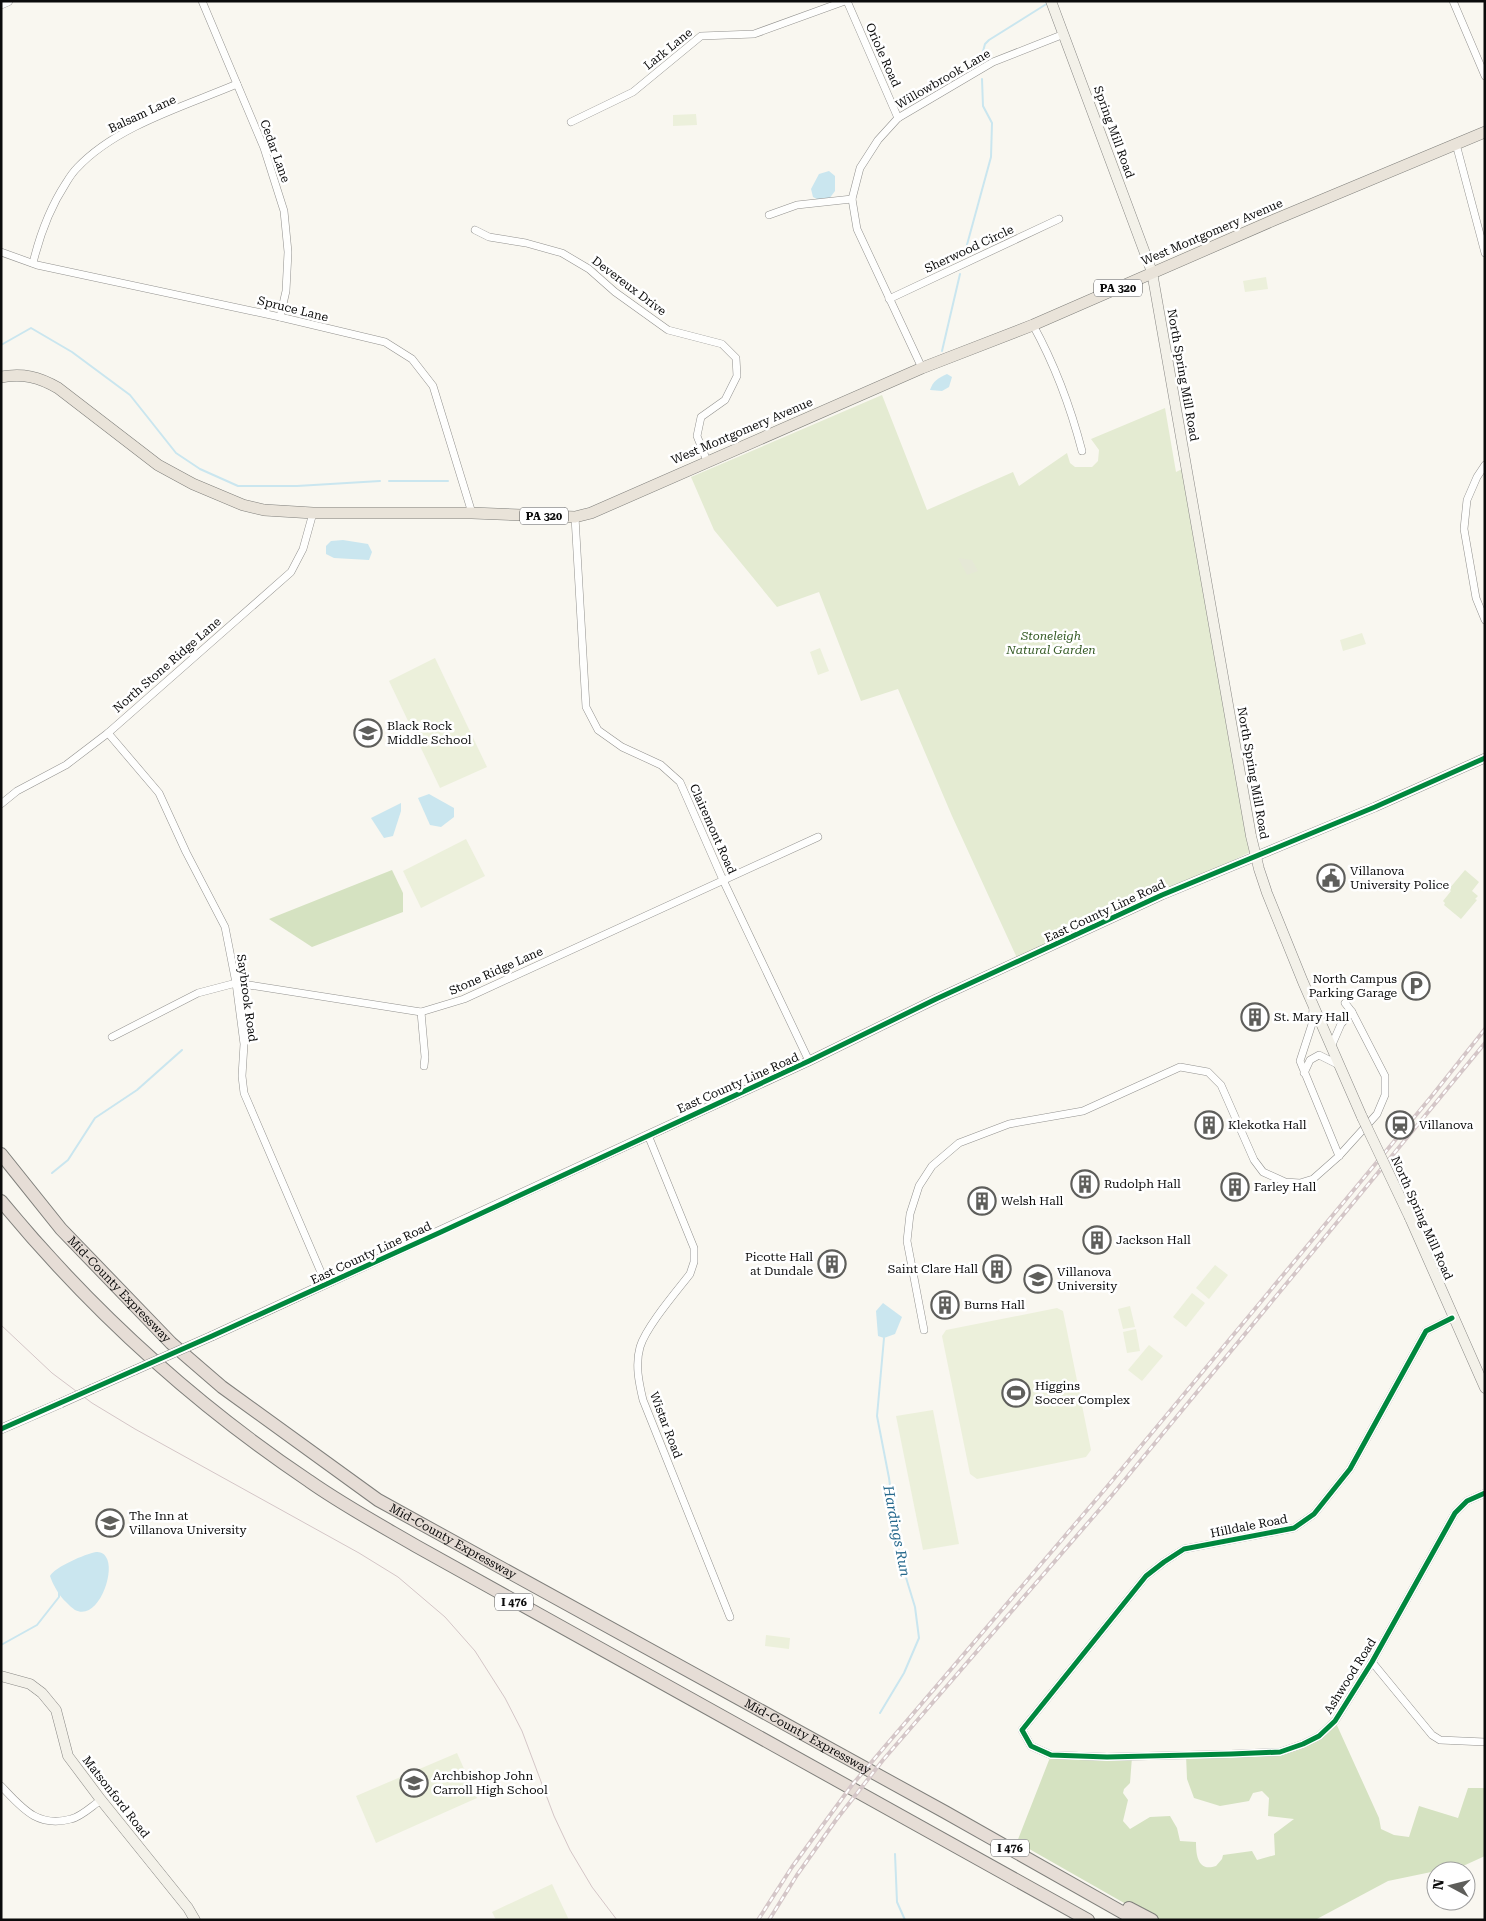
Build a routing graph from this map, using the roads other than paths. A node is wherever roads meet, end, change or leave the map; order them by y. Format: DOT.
graph roads {
  1 [pos="8,1"];
  2 [pos="202,1"];
  3 [pos="846,1"];
  4 [pos="1453,1"];
  5 [pos="1,4"];
  6 [pos="1053,5"];
  7 [pos="1064,34"];
  8 [pos="1485,76"];
  9 [pos="237,84"];
  10 [pos="898,118"];
  11 [pos="571,122"];
  12 [pos="1485,132"];
  13 [pos="1456,144"];
  14 [pos="852,199"];
  15 [pos="769,215"];
  16 [pos="1059,219"];
  17 [pos="475,230"];
  18 [pos="1,252"];
  19 [pos="1485,253"];
  20 [pos="32,263"];
  21 [pos="1152,272"];
  22 [pos="889,299"];
  23 [pos="280,317"];
  24 [pos="1033,325"];
  25 [pos="922,368"];
  26 [pos="1,378"];
  27 [pos="1082,451"];
  28 [pos="708,461"];
  29 [pos="1485,465"];
  30 [pos="313,513"];
  31 [pos="472,513"];
  32 [pos="575,517"];
  33 [pos="1485,620"];
  34 [pos="108,733"];
  35 [pos="1485,758"];
  36 [pos="1,804"];
  37 [pos="818,837"];
  38 [pos="1256,857"];
  39 [pos="723,880"];
  40 [pos="236,983"];
  41 [pos="1312,1003"];
  42 [pos="1345,1003"];
  43 [pos="422,1012"];
  44 [pos="1352,1012"];
  45 [pos="112,1037"];
  46 [pos="1331,1047"];
  47 [pos="809,1061"];
  48 [pos="1339,1065"];
  49 [pos="424,1066"];
  50 [pos="1304,1073"];
  51 [pos="648,1135"];
  52 [pos="1,1154"];
  53 [pos="1338,1156"];
  54 [pos="1,1201"];
  55 [pos="326,1284"];
  56 [pos="1452,1318"];
  57 [pos="924,1330"];
  58 [pos="1485,1388"];
  59 [pos="1,1430"];
  60 [pos="1485,1493"];
  61 [pos="730,1617"];
  62 [pos="1372,1662"];
  63 [pos="1,1676"];
  64 [pos="1022,1730"];
  65 [pos="1485,1742"];
  66 [pos="1,1786"];
  67 [pos="100,1800"];
  68 [pos="1074,1885"];
  69 [pos="195,1920"];
  70 [pos="1088,1920"];
  71 [pos="1136,1920"];
  72 [pos="1152,1920"];
  1 -- 5 [label="street"];
  2 -- 9 [label="street, Cedar Lane"];
  3 -- 10 [label="street, Oriole Road"];
  3 -- 11 [label="street, Lark Lane"];
  4 -- 8 [label="street"];
  6 -- 7 [label="main road, Spring Mill Road"];
  7 -- 10 [label="street, Willowbrook Lane"];
  7 -- 21 [label="main road, Spring Mill Road"];
  9 -- 20 [label="street, Balsam Lane"];
  9 -- 23 [label="street, Cedar Lane"];
  10 -- 14 [label="street, Willowbrook Lane"];
  12 -- 13 [label="main road, West Montgomery Avenue"];
  13 -- 19 [label="street"];
  13 -- 21 [label="main road, West Montgomery Avenue"];
  14 -- 15 [label="street"];
  14 -- 22 [label="street, Willowbrook Lane"];
  16 -- 22 [label="street, Sherwood Circle"];
  17 -- 28 [label="street, Devereux Drive"];
  18 -- 20 [label="street, Spruce Lane"];
  20 -- 23 [label="street, Spruce Lane"];
  21 -- 24 [label="main road, West Montgomery Avenue / PA 320"];
  21 -- 38 [label="main road, North Spring Mill Road / PA 320"];
  22 -- 25 [label="street, Willowbrook Lane"];
  23 -- 31 [label="street, Spruce Lane"];
  24 -- 25 [label="main road, West Montgomery Avenue / PA 320"];
  24 -- 27 [label="street"];
  25 -- 28 [label="main road, West Montgomery Avenue / PA 320"];
  26 -- 30 [label="main road, West Montgomery Avenue / PA 320"];
  28 -- 32 [label="main road, West Montgomery Avenue / PA 320"];
  29 -- 33 [label="street"];
  30 -- 31 [label="main road, West Montgomery Avenue / PA 320"];
  30 -- 34 [label="street, North Stone Ridge Lane"];
  31 -- 32 [label="main road, West Montgomery Avenue / PA 320"];
  32 -- 39 [label="street, Clairemont Road"];
  34 -- 36 [label="street, North Stone Ridge Lane"];
  34 -- 40 [label="street, Saybrook Road"];
  35 -- 38 [label="street, East County Line Road"];
  37 -- 39 [label="street, Stone Ridge Lane"];
  38 -- 41 [label="main road, North Spring Mill Road / PA 320"];
  38 -- 47 [label="street, East County Line Road"];
  39 -- 43 [label="street, Stone Ridge Lane"];
  39 -- 47 [label="street, Clairemont Road"];
  40 -- 43 [label="street, Stone Ridge Lane"];
  40 -- 45 [label="street, Stone Ridge Lane"];
  40 -- 55 [label="street, Saybrook Road"];
  41 -- 46 [label="main road, North Spring Mill Road / PA 320"];
  41 -- 50 [label="street"];
  42 -- 44 [label="street"];
  43 -- 49 [label="street"];
  44 -- 46 [label="street"];
  44 -- 53 [label="street"];
  46 -- 48 [label="main road, North Spring Mill Road / PA 320"];
  47 -- 51 [label="street, East County Line Road"];
  48 -- 50 [label="street"];
  48 -- 56 [label="main road, North Spring Mill Road / PA 320, bridge"];
  50 -- 53 [label="street"];
  51 -- 55 [label="street, East County Line Road"];
  51 -- 61 [label="street, Wistar Road"];
  52 -- 68 [label="highway, Mid-County Expressway / I 476"];
  53 -- 57 [label="street"];
  54 -- 70 [label="highway, Mid-County Expressway / I 476"];
  55 -- 59 [label="street, East County Line Road, bridge"];
  56 -- 58 [label="main road, North Spring Mill Road / PA 320"];
  56 -- 64 [label="street, Hilldale Road"];
  60 -- 62 [label="street, Ashwood Road"];
  62 -- 64 [label="street, Ashwood Road"];
  62 -- 65 [label="street"];
  63 -- 67 [label="main road, Matsonford Road"];
  66 -- 67 [label="street"];
  67 -- 69 [label="main road, Matsonford Road"];
  68 -- 71 [label="highway, Mid-County Expressway / I 476"];
  68 -- 72 [label="highway"];
}
